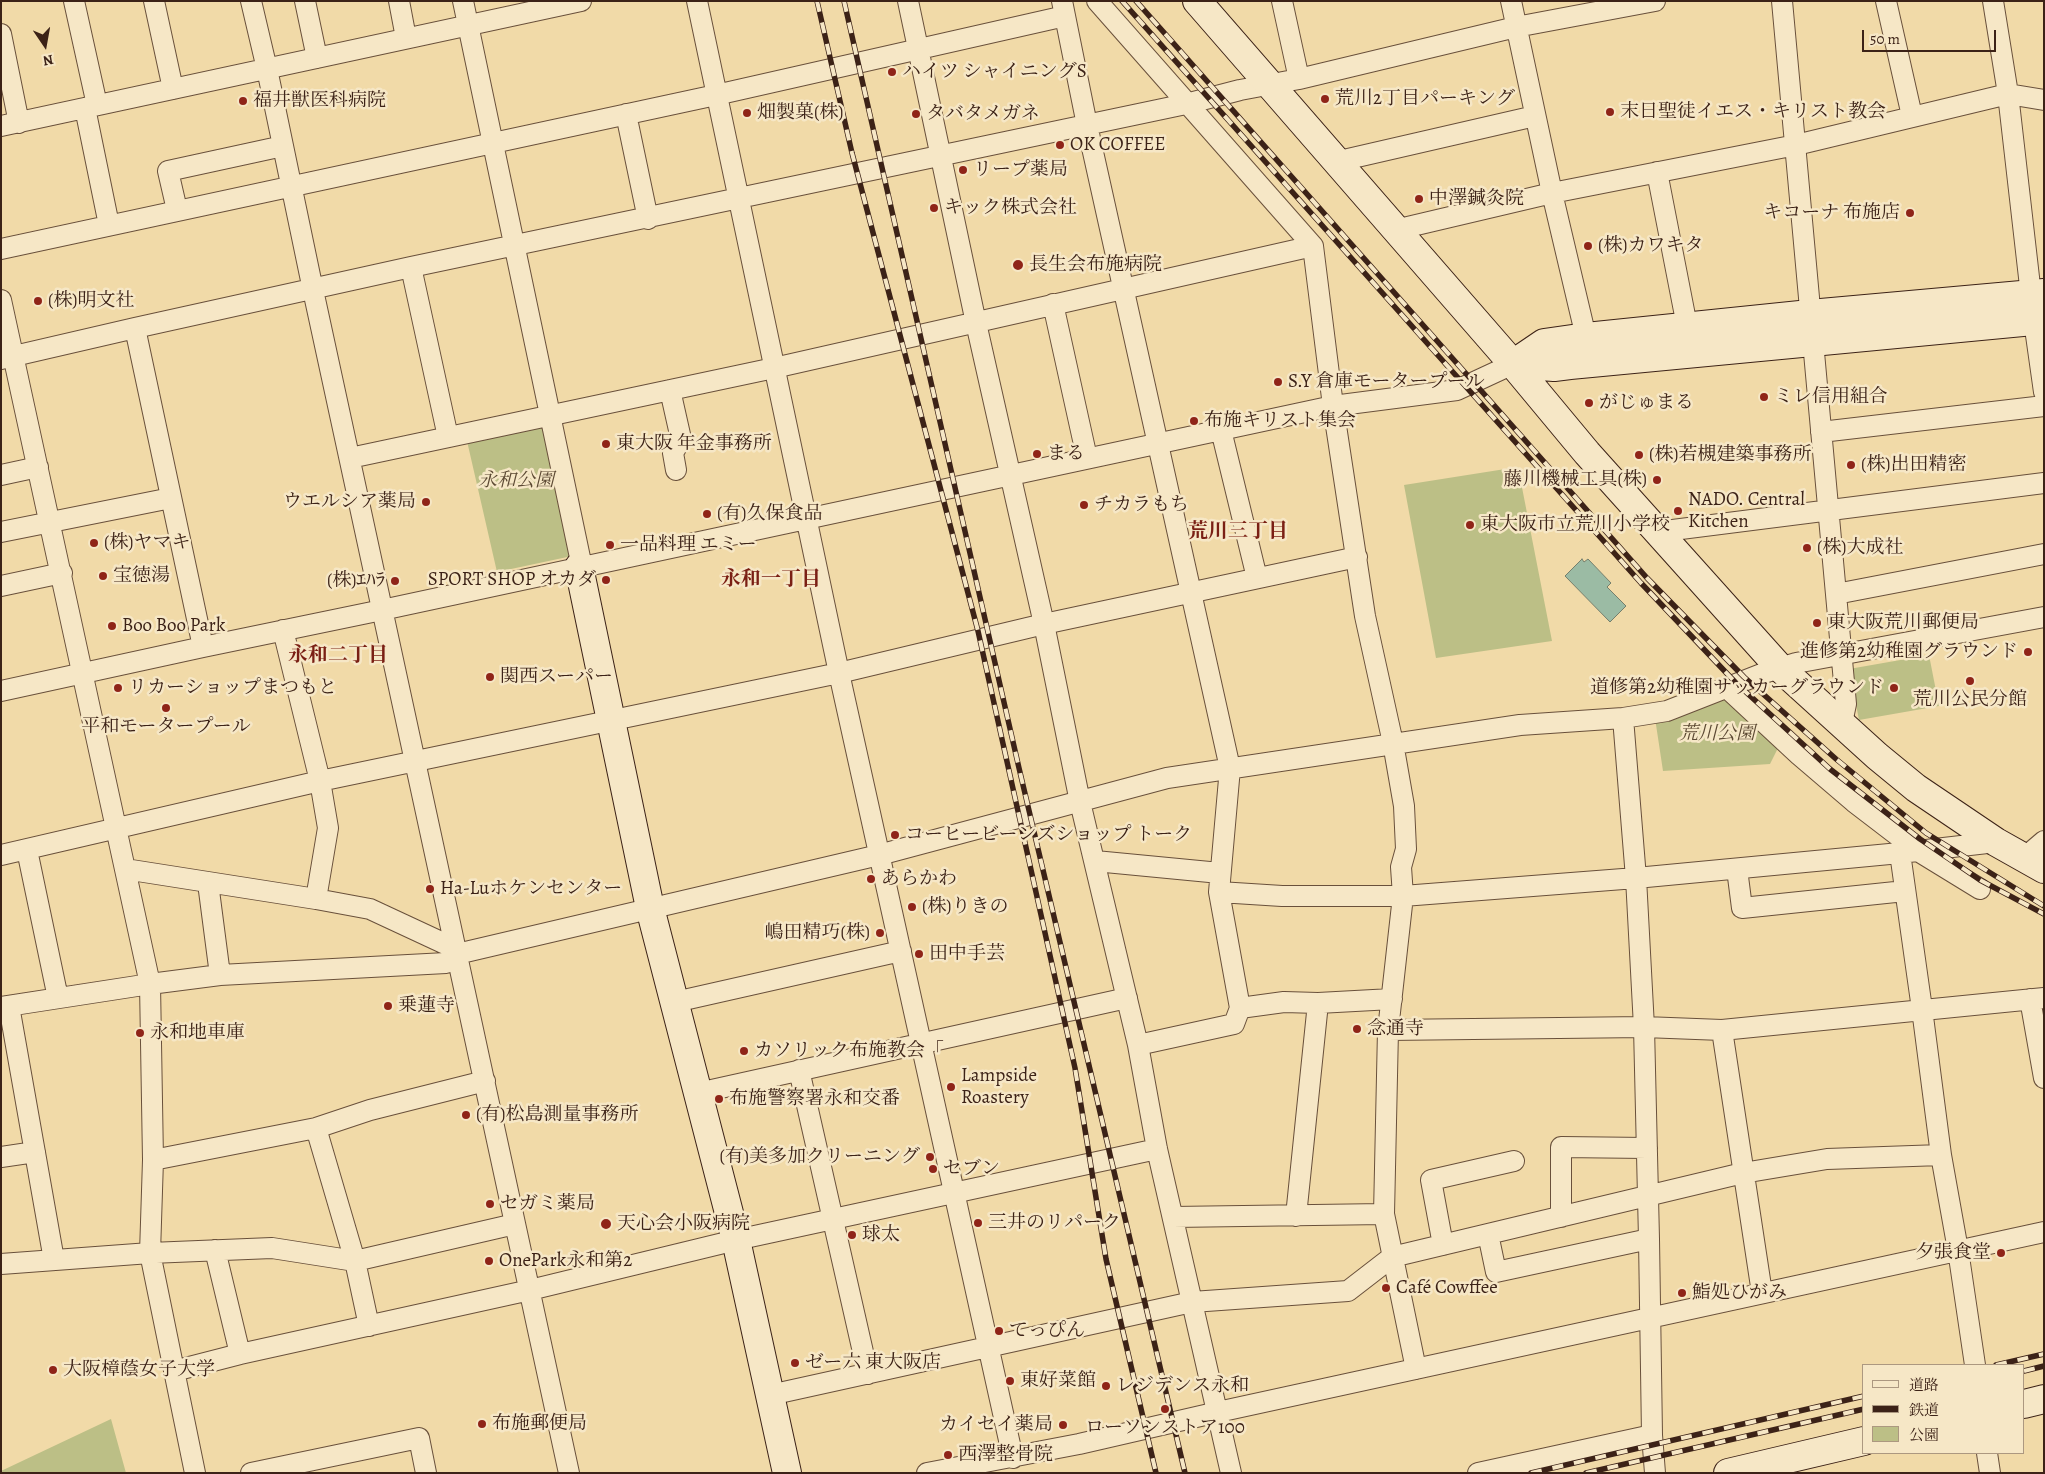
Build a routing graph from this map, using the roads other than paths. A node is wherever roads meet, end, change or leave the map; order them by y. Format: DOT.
graph roads {
  1 [pos="74,1"];
  2 [pos="154,1"];
  3 [pos="251,1"];
  4 [pos="305,1"];
  5 [pos="399,1"];
  6 [pos="463,1"];
  7 [pos="581,1"];
  8 [pos="697,1"];
  9 [pos="908,1"];
  10 [pos="1097,1"];
  11 [pos="1197,1"];
  12 [pos="1282,1"];
  13 [pos="1511,1"];
  14 [pos="1656,1"];
  15 [pos="1782,1"];
  16 [pos="1886,1"];
  17 [pos="1993,1"];
  18 [pos="1612,6"];
  19 [pos="1063,9"];
  20 [pos="468,25"];
  21 [pos="1516,27"];
  22 [pos="1,34"];
  23 [pos="406,38"];
  24 [pos="918,49"];
  25 [pos="317,58"];
  26 [pos="267,69"];
  27 [pos="1299,79"];
  28 [pos="1268,85"];
  29 [pos="173,89"];
  30 [pos="2008,94"];
  31 [pos="716,95"];
  32 [pos="2044,100"];
  33 [pos="1186,104"];
  34 [pos="91,107"];
  35 [pos="626,114"];
  36 [pos="1535,116"];
  37 [pos="1912,116"];
  38 [pos="10,124"];
  39 [pos="1087,125"];
  40 [pos="492,143"];
  41 [pos="1796,145"];
  42 [pos="283,146"];
  43 [pos="941,155"];
  44 [pos="1335,162"];
  45 [pos="1657,172"];
  46 [pos="292,186"];
  47 [pos="1552,193"];
  48 [pos="738,199"];
  49 [pos="177,210"];
  50 [pos="648,219"];
  51 [pos="109,225"];
  52 [pos="1395,230"];
  53 [pos="1312,246"];
  54 [pos="515,247"];
  55 [pos="1,249"];
  56 [pos="411,267"];
  57 [pos="1124,287"];
  58 [pos="313,290"];
  59 [pos="1,300"];
  60 [pos="1053,304"];
  61 [pos="2038,307"];
  62 [pos="1810,314"];
  63 [pos="976,323"];
  64 [pos="1687,326"];
  65 [pos="135,328"];
  66 [pos="1586,337"];
  67 [pos="1813,342"];
  68 [pos="7,358"];
  69 [pos="1513,364"];
  70 [pos="774,368"];
  71 [pos="670,390"];
  72 [pos="2044,392"];
  73 [pos="1333,406"];
  74 [pos="2044,406"];
  75 [pos="549,415"];
  76 [pos="1221,430"];
  77 [pos="1821,432"];
  78 [pos="448,437"];
  79 [pos="1158,444"];
  80 [pos="350,458"];
  81 [pos="1087,458"];
  82 [pos="38,467"];
  83 [pos="676,470"];
  84 [pos="1,475"];
  85 [pos="1010,476"];
  86 [pos="2044,483"];
  87 [pos="171,498"];
  88 [pos="1829,512"];
  89 [pos="807,519"];
  90 [pos="50,522"];
  91 [pos="1,532"];
  92 [pos="1657,532"];
  93 [pos="2044,554"];
  94 [pos="1357,557"];
  95 [pos="581,567"];
  96 [pos="62,573"];
  97 [pos="1257,578"];
  98 [pos="1,586"];
  99 [pos="1191,592"];
  100 [pos="1836,594"];
  101 [pos="382,610"];
  102 [pos="2044,617"];
  103 [pos="1044,624"];
  104 [pos="283,630"];
  105 [pos="203,647"];
  106 [pos="1842,655"];
  107 [pos="1780,668"];
  108 [pos="82,673"];
  109 [pos="839,673"];
  110 [pos="1728,689"];
  111 [pos="1,691"];
  112 [pos="1623,718"];
  113 [pos="611,721"];
  114 [pos="1842,723"];
  115 [pos="1393,743"];
  116 [pos="415,763"];
  117 [pos="1230,768"];
  118 [pos="320,782"];
  119 [pos="1080,802"];
  120 [pos="117,830"];
  121 [pos="1996,842"];
  122 [pos="27,850"];
  123 [pos="1909,852"];
  124 [pos="1,855"];
  125 [pos="880,855"];
  126 [pos="2037,856"];
  127 [pos="1095,861"];
  128 [pos="1737,869"];
  129 [pos="125,870"];
  130 [pos="1636,878"];
  131 [pos="1220,882"];
  132 [pos="208,883"];
  133 [pos="1980,889"];
  134 [pos="1905,891"];
  135 [pos="1403,896"];
  136 [pos="316,899"];
  137 [pos="650,908"];
  138 [pos="456,951"];
  139 [pos="901,951"];
  140 [pos="220,975"];
  141 [pos="150,984"];
  142 [pos="58,998"];
  143 [pos="1127,998"];
  144 [pos="2037,998"];
  145 [pos="1392,999"];
  146 [pos="675,1002"];
  147 [pos="1318,1002"];
  148 [pos="5,1007"];
  149 [pos="1240,1008"];
  150 [pos="1922,1009"];
  151 [pos="1644,1027"];
  152 [pos="1388,1030"];
  153 [pos="1722,1030"];
  154 [pos="920,1043"];
  155 [pos="1138,1045"];
  156 [pos="798,1070"];
  157 [pos="2044,1078"];
  158 [pos="485,1080"];
  159 [pos="698,1093"];
  160 [pos="316,1128"];
  161 [pos="1646,1148"];
  162 [pos="1157,1149"];
  163 [pos="35,1152"];
  164 [pos="1941,1155"];
  165 [pos="1,1157"];
  166 [pos="153,1160"];
  167 [pos="1514,1161"];
  168 [pos="1744,1173"];
  169 [pos="955,1193"];
  170 [pos="1648,1196"];
  171 [pos="1384,1214"];
  172 [pos="1296,1216"];
  173 [pos="1172,1217"];
  174 [pos="1561,1217"];
  175 [pos="833,1219"];
  176 [pos="515,1224"];
  177 [pos="2044,1232"];
  178 [pos="1488,1234"];
  179 [pos="1649,1239"];
  180 [pos="736,1240"];
  181 [pos="1443,1244"];
  182 [pos="215,1250"];
  183 [pos="1958,1250"];
  184 [pos="150,1253"];
  185 [pos="1392,1257"];
  186 [pos="54,1260"];
  187 [pos="355,1260"];
  188 [pos="1,1264"];
  189 [pos="530,1290"];
  190 [pos="1762,1293"];
  191 [pos="1192,1302"];
  192 [pos="1650,1318"];
  193 [pos="369,1326"];
  194 [pos="988,1347"];
  195 [pos="240,1354"];
  196 [pos="1975,1364"];
  197 [pos="1416,1369"];
  198 [pos="174,1372"];
  199 [pos="868,1374"];
  200 [pos="770,1395"];
  201 [pos="2044,1399"];
  202 [pos="2025,1404"];
  203 [pos="1218,1412"];
  204 [pos="1652,1436"];
  205 [pos="1862,1441"];
  206 [pos="1987,1454"];
  207 [pos="1013,1458"];
  208 [pos="195,1473"];
  209 [pos="251,1473"];
  210 [pos="426,1473"];
  211 [pos="569,1473"];
  212 [pos="787,1473"];
  213 [pos="927,1473"];
  214 [pos="1231,1473"];
  215 [pos="1478,1473"];
  216 [pos="1655,1473"];
  217 [pos="1728,1473"];
  218 [pos="1990,1473"];
  1 -- 34 [label="street"];
  2 -- 29 [label="street"];
  3 -- 26 [label="street"];
  4 -- 25 [label="street"];
  5 -- 23 [label="street"];
  6 -- 20 [label="street"];
  7 -- 20 [label="street"];
  8 -- 31 [label="street"];
  9 -- 24 [label="street"];
  10 -- 33 [label="street"];
  11 -- 28 [label="street"];
  12 -- 27 [label="street"];
  13 -- 21 [label="street"];
  14 -- 18 [label="street"];
  15 -- 41 [label="street"];
  16 -- 37 [label="street"];
  17 -- 30 [label="street"];
  18 -- 21 [label="street"];
  19 -- 24 [label="street"];
  19 -- 39 [label="street"];
  20 -- 23 [label="street"];
  20 -- 40 [label="street"];
  21 -- 27 [label="street"];
  21 -- 36 [label="street"];
  22 -- 38 [label="street"];
  23 -- 25 [label="street"];
  24 -- 31 [label="street"];
  24 -- 43 [label="street"];
  25 -- 26 [label="street"];
  26 -- 29 [label="street"];
  26 -- 42 [label="street"];
  27 -- 28 [label="street"];
  28 -- 33 [label="street"];
  28 -- 44 [label="street"];
  29 -- 34 [label="street"];
  30 -- 32 [label="street"];
  30 -- 37 [label="street"];
  30 -- 61 [label="street"];
  31 -- 35 [label="street"];
  31 -- 48 [label="street"];
  33 -- 39 [label="street"];
  33 -- 53 [label="street"];
  34 -- 38 [label="street"];
  34 -- 51 [label="street"];
  35 -- 40 [label="street"];
  35 -- 50 [label="street"];
  36 -- 44 [label="street"];
  36 -- 47 [label="street"];
  37 -- 41 [label="street"];
  39 -- 43 [label="street"];
  39 -- 57 [label="street"];
  40 -- 46 [label="street"];
  40 -- 54 [label="street"];
  41 -- 45 [label="street"];
  41 -- 62 [label="street"];
  42 -- 46 [label="street"];
  42 -- 49 [label="street"];
  43 -- 48 [label="street"];
  43 -- 63 [label="street"];
  44 -- 52 [label="street"];
  45 -- 47 [label="street"];
  45 -- 64 [label="street"];
  46 -- 49 [label="street"];
  46 -- 58 [label="street"];
  47 -- 52 [label="street"];
  47 -- 66 [label="street"];
  48 -- 50 [label="street"];
  48 -- 70 [label="street"];
  49 -- 51 [label="street"];
  50 -- 54 [label="street"];
  51 -- 55 [label="street"];
  52 -- 69 [label="street"];
  53 -- 57 [label="street"];
  53 -- 73 [label="street"];
  54 -- 56 [label="street"];
  54 -- 75 [label="street"];
  56 -- 58 [label="street"];
  56 -- 78 [label="street"];
  57 -- 60 [label="street"];
  57 -- 79 [label="street"];
  58 -- 65 [label="street"];
  58 -- 80 [label="street"];
  59 -- 68 [label="street"];
  60 -- 63 [label="street"];
  60 -- 81 [label="street"];
  61 -- 62 [label="street"];
  61 -- 67 [label="street"];
  61 -- 72 [label="street"];
  62 -- 64 [label="street"];
  62 -- 67 [label="street"];
  63 -- 70 [label="street"];
  63 -- 85 [label="street"];
  64 -- 66 [label="street"];
  65 -- 68 [label="street"];
  65 -- 87 [label="street"];
  66 -- 69 [label="street"];
  67 -- 69 [label="street"];
  67 -- 77 [label="street"];
  68 -- 82 [label="street"];
  69 -- 73 [label="street"];
  69 -- 92 [label="street"];
  70 -- 71 [label="street"];
  70 -- 89 [label="street"];
  71 -- 75 [label="street"];
  71 -- 83 [label="street"];
  73 -- 76 [label="street"];
  73 -- 94 [label="street"];
  74 -- 77 [label="street"];
  75 -- 78 [label="street"];
  75 -- 95 [label="street"];
  76 -- 79 [label="street"];
  76 -- 97 [label="street"];
  77 -- 88 [label="street"];
  78 -- 80 [label="street"];
  79 -- 81 [label="street"];
  79 -- 99 [label="street"];
  80 -- 101 [label="street"];
  81 -- 85 [label="street"];
  82 -- 84 [label="street"];
  82 -- 90 [label="street"];
  85 -- 89 [label="street"];
  85 -- 103 [label="street"];
  86 -- 88 [label="street"];
  87 -- 90 [label="street"];
  87 -- 105 [label="street"];
  88 -- 92 [label="street"];
  88 -- 100 [label="street"];
  89 -- 95 [label="street"];
  89 -- 109 [label="street"];
  90 -- 91 [label="street"];
  90 -- 96 [label="street"];
  92 -- 107 [label="street"];
  93 -- 100 [label="street"];
  94 -- 97 [label="street"];
  94 -- 115 [label="street"];
  95 -- 101 [label="street"];
  95 -- 113 [label="street"];
  96 -- 98 [label="street"];
  96 -- 108 [label="street"];
  97 -- 99 [label="street"];
  99 -- 103 [label="street"];
  99 -- 117 [label="street"];
  100 -- 106 [label="street"];
  101 -- 104 [label="street"];
  101 -- 116 [label="street"];
  102 -- 106 [label="street"];
  103 -- 109 [label="street"];
  103 -- 119 [label="street"];
  104 -- 105 [label="street"];
  104 -- 118 [label="street"];
  105 -- 108 [label="street"];
  106 -- 107 [label="street"];
  106 -- 114 [label="street"];
  107 -- 110 [label="street"];
  107 -- 114 [label="street"];
  108 -- 111 [label="street"];
  108 -- 120 [label="street"];
  109 -- 113 [label="street"];
  109 -- 125 [label="street"];
  110 -- 112 [label="street"];
  110 -- 123 [label="street"];
  112 -- 115 [label="street"];
  112 -- 130 [label="street"];
  113 -- 116 [label="street"];
  113 -- 137 [label="street"];
  114 -- 121 [label="street"];
  115 -- 117 [label="street"];
  115 -- 135 [label="street"];
  116 -- 118 [label="street"];
  116 -- 138 [label="street"];
  117 -- 119 [label="street"];
  117 -- 131 [label="street"];
  118 -- 120 [label="street"];
  118 -- 136 [label="street"];
  119 -- 125 [label="street"];
  119 -- 127 [label="street"];
  120 -- 122 [label="street"];
  120 -- 129 [label="street"];
  121 -- 123 [label="street"];
  121 -- 126 [label="street"];
  122 -- 124 [label="street"];
  122 -- 142 [label="street"];
  123 -- 128 [label="street"];
  123 -- 133 [label="street"];
  123 -- 134 [label="street"];
  125 -- 137 [label="street"];
  125 -- 139 [label="street"];
  127 -- 131 [label="street"];
  127 -- 143 [label="street"];
  128 -- 130 [label="street"];
  128 -- 134 [label="street"];
  129 -- 132 [label="street"];
  129 -- 141 [label="street"];
  130 -- 135 [label="street"];
  130 -- 151 [label="street"];
  131 -- 135 [label="street"];
  131 -- 149 [label="street"];
  132 -- 136 [label="street"];
  132 -- 140 [label="street"];
  134 -- 150 [label="street"];
  135 -- 145 [label="street"];
  136 -- 138 [label="street"];
  137 -- 138 [label="street"];
  137 -- 146 [label="street"];
  138 -- 140 [label="street"];
  138 -- 158 [label="street"];
  139 -- 146 [label="street"];
  139 -- 154 [label="street"];
  140 -- 141 [label="street"];
  141 -- 142 [label="street"];
  141 -- 166 [label="street"];
  142 -- 148 [label="street"];
  143 -- 154 [label="street"];
  143 -- 155 [label="street"];
  144 -- 150 [label="street"];
  144 -- 157 [label="street"];
  145 -- 147 [label="street"];
  145 -- 152 [label="street"];
  146 -- 159 [label="street"];
  147 -- 149 [label="street"];
  147 -- 172 [label="street"];
  148 -- 163 [label="street"];
  149 -- 155 [label="street"];
  150 -- 153 [label="street"];
  150 -- 164 [label="street"];
  151 -- 152 [label="street"];
  151 -- 153 [label="street"];
  151 -- 161 [label="street"];
  152 -- 171 [label="street"];
  153 -- 168 [label="street"];
  154 -- 156 [label="street"];
  154 -- 169 [label="street"];
  155 -- 162 [label="street"];
  156 -- 159 [label="street"];
  156 -- 175 [label="street"];
  158 -- 160 [label="street"];
  158 -- 176 [label="street"];
  159 -- 180 [label="street"];
  160 -- 166 [label="street"];
  160 -- 187 [label="street"];
  161 -- 170 [label="street"];
  161 -- 174 [label="street"];
  162 -- 169 [label="street"];
  162 -- 173 [label="street"];
  163 -- 165 [label="street"];
  163 -- 186 [label="street"];
  164 -- 168 [label="street"];
  164 -- 183 [label="street"];
  166 -- 184 [label="street"];
  167 -- 181 [label="street"];
  168 -- 170 [label="street"];
  168 -- 190 [label="street"];
  169 -- 175 [label="street"];
  169 -- 194 [label="street"];
  170 -- 174 [label="street"];
  170 -- 179 [label="street"];
  171 -- 172 [label="street"];
  171 -- 185 [label="street"];
  172 -- 173 [label="street"];
  173 -- 191 [label="street"];
  174 -- 178 [label="street"];
  175 -- 180 [label="street"];
  175 -- 199 [label="street"];
  176 -- 187 [label="street"];
  176 -- 189 [label="street"];
  177 -- 183 [label="street"];
  178 -- 179 [label="street"];
  178 -- 181 [label="street"];
  179 -- 192 [label="street"];
  180 -- 189 [label="street"];
  180 -- 200 [label="street"];
  181 -- 185 [label="street"];
  182 -- 184 [label="street"];
  182 -- 187 [label="street"];
  182 -- 195 [label="street"];
  183 -- 190 [label="street"];
  183 -- 196 [label="street"];
  184 -- 186 [label="street"];
  184 -- 198 [label="street"];
  185 -- 191 [label="street"];
  185 -- 197 [label="street"];
  186 -- 188 [label="street"];
  187 -- 193 [label="street"];
  189 -- 193 [label="street"];
  189 -- 211 [label="street"];
  190 -- 192 [label="street"];
  191 -- 194 [label="street"];
  191 -- 203 [label="street"];
  192 -- 197 [label="street"];
  192 -- 204 [label="street"];
  193 -- 195 [label="street"];
  194 -- 199 [label="street"];
  194 -- 207 [label="street"];
  195 -- 198 [label="street"];
  197 -- 203 [label="street"];
  198 -- 208 [label="street"];
  199 -- 200 [label="street"];
  200 -- 212 [label="street"];
  201 -- 202 [label="street"];
  203 -- 207 [label="street"];
  203 -- 214 [label="street"];
  204 -- 215 [label="street"];
  204 -- 216 [label="street"];
  205 -- 217 [label="street"];
  206 -- 218 [label="street"];
  207 -- 213 [label="street"];
  209 -- 210 [label="street"];
}
